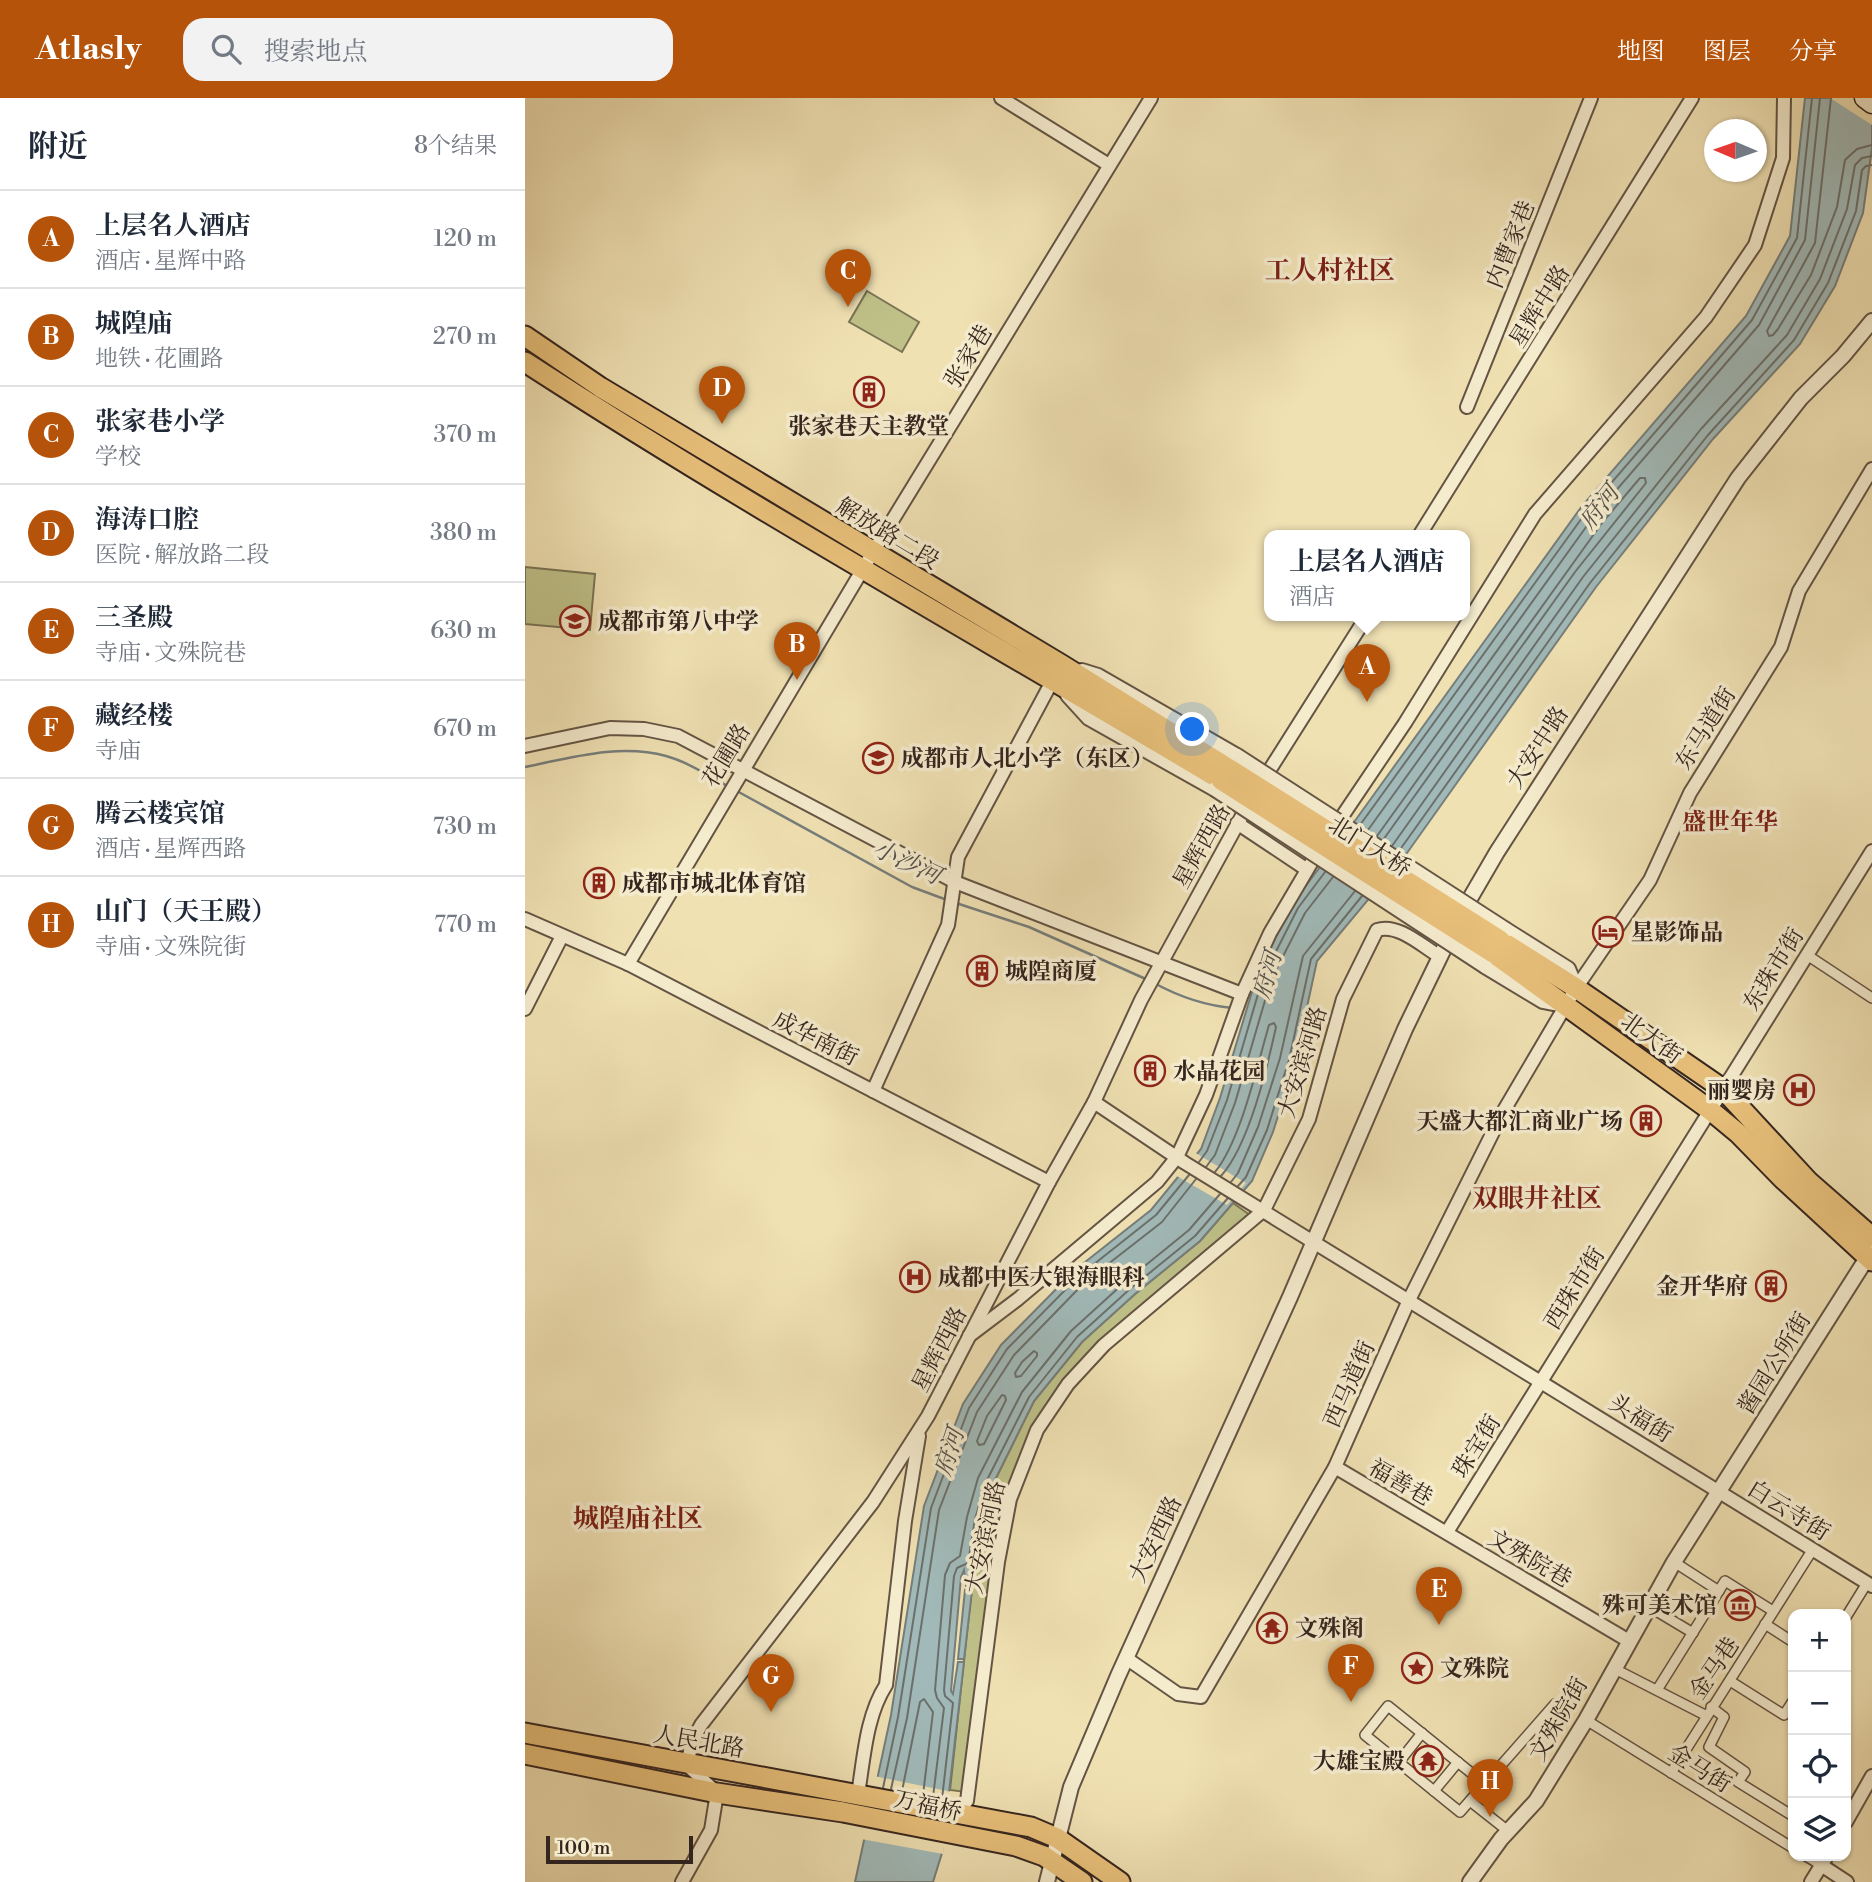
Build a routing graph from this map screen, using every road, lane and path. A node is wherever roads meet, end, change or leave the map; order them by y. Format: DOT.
graph roads {
  1 [pos="1000,98"];
  2 [pos="1151,98"];
  3 [pos="1591,98"];
  4 [pos="1692,98"];
  5 [pos="1784,98"];
  6 [pos="1864,98"];
  7 [pos="1872,104"];
  8 [pos="1109,165"];
  9 [pos="1872,321"];
  10 [pos="525,336"];
  11 [pos="525,362"];
  12 [pos="1467,407"];
  13 [pos="1872,469"];
  14 [pos="1423,530"];
  15 [pos="873,552"];
  16 [pos="863,570"];
  17 [pos="1470,618"];
  18 [pos="1364,621"];
  19 [pos="1468,621"];
  20 [pos="1057,672"];
  21 [pos="525,746"];
  22 [pos="1225,773"];
  23 [pos="740,774"];
  24 [pos="1237,823"];
  25 [pos="1872,850"];
  26 [pos="1306,869"];
  27 [pos="954,886"];
  28 [pos="525,919"];
  29 [pos="562,936"];
  30 [pos="1496,947"];
  31 [pos="1807,955"];
  32 [pos="1439,956"];
  33 [pos="628,964"];
  34 [pos="1159,967"];
  35 [pos="1576,988"];
  36 [pos="1872,998"];
  37 [pos="1239,1003"];
  38 [pos="1566,1005"];
  39 [pos="525,1009"];
  40 [pos="1723,1089"];
  41 [pos="873,1091"];
  42 [pos="1094,1102"];
  43 [pos="1710,1110"];
  44 [pos="1181,1160"];
  45 [pos="1049,1182"];
  46 [pos="1264,1210"];
  47 [pos="1872,1237"];
  48 [pos="1314,1241"];
  49 [pos="1870,1256"];
  50 [pos="1409,1300"];
  51 [pos="969,1336"];
  52 [pos="1541,1381"];
  53 [pos="920,1429"];
  54 [pos="1335,1467"];
  55 [pos="1719,1491"];
  56 [pos="1447,1532"];
  57 [pos="1813,1549"];
  58 [pos="1674,1562"];
  59 [pos="1870,1584"];
  60 [pos="1719,1591"];
  61 [pos="1649,1606"];
  62 [pos="1851,1610"];
  63 [pos="1773,1611"];
  64 [pos="1765,1624"];
  65 [pos="1693,1633"];
  66 [pos="1788,1639"];
  67 [pos="1629,1641"];
  68 [pos="1126,1658"];
  69 [pos="1613,1668"];
  70 [pos="1730,1681"];
  71 [pos="1657,1690"];
  72 [pos="1555,1704"];
  73 [pos="1788,1709"];
  74 [pos="1708,1711"];
  75 [pos="1586,1720"];
  76 [pos="525,1733"];
  77 [pos="1422,1733"];
  78 [pos="525,1754"];
  79 [pos="1399,1762"];
  80 [pos="1458,1762"];
  81 [pos="687,1765"];
  82 [pos="1671,1773"];
  83 [pos="1872,1776"];
  84 [pos="1485,1784"];
  85 [pos="1434,1791"];
  86 [pos="717,1793"];
  87 [pos="861,1795"];
  88 [pos="967,1801"];
  89 [pos="1470,1801"];
  90 [pos="843,1812"];
  91 [pos="1788,1813"];
  92 [pos="1851,1813"];
  93 [pos="1508,1831"];
  94 [pos="1057,1838"];
  95 [pos="1788,1845"];
  96 [pos="1052,1861"];
  97 [pos="1824,1861"];
  98 [pos="682,1882"];
  99 [pos="1047,1882"];
  100 [pos="1082,1882"];
  101 [pos="1120,1882"];
  102 [pos="1470,1882"];
  103 [pos="1811,1882"];
  104 [pos="1847,1882"];
  1 -- 8 [label="street"];
  2 -- 8 [label="street, 张家巷"];
  3 -- 12 [label="street, 内曹家巷"];
  4 -- 14 [label="street, 星辉中路"];
  5 -- 17 [label="street"];
  6 -- 7 [label="main road"];
  8 -- 15 [label="street, 张家巷"];
  9 -- 32 [label="street, 大安中路"];
  10 -- 15 [label="main road, 解放路二段"];
  11 -- 16 [label="main road, 解放路二段"];
  13 -- 35 [label="street, 东马道街"];
  15 -- 16 [label="street, 张家巷"];
  15 -- 20 [label="main road, 解放路二段"];
  16 -- 20 [label="main road, 解放路二段"];
  16 -- 23 [label="street, 花圃路"];
  18 -- 24 [label="street, 星辉西路"];
  19 -- 26 [label="street"];
  20 -- 22 [label="main road, 解放路二段"];
  20 -- 22 [label="street"];
  20 -- 27 [label="street"];
  21 -- 23 [label="street"];
  22 -- 30 [label="main road, 北门大桥, bridge"];
  22 -- 30 [label="street, bridge"];
  23 -- 27 [label="street"];
  23 -- 33 [label="street, 花圃路"];
  24 -- 26 [label="street"];
  24 -- 34 [label="street, 星辉西路"];
  25 -- 31 [label="street, 东珠市街"];
  26 -- 37 [label="street"];
  27 -- 34 [label="street"];
  27 -- 41 [label="street"];
  28 -- 29 [label="street, 成华南街"];
  29 -- 33 [label="street, 成华南街"];
  29 -- 39 [label="street"];
  30 -- 35 [label="main road, 北大街"];
  30 -- 38 [label="main road, 北大街"];
  31 -- 36 [label="street"];
  31 -- 40 [label="street, 东珠市街"];
  32 -- 46 [label="street, 大安滨河路"];
  32 -- 48 [label="street, 大安中路"];
  33 -- 41 [label="street, 成华南街"];
  34 -- 37 [label="street"];
  34 -- 42 [label="street, 星辉西路"];
  35 -- 38 [label="street, 东马道街"];
  35 -- 40 [label="main road, 北大街"];
  37 -- 44 [label="street"];
  38 -- 43 [label="main road, 北大街"];
  38 -- 50 [label="street, 西马道街"];
  40 -- 43 [label="street, 东珠市街"];
  40 -- 47 [label="main road, 北大街"];
  41 -- 45 [label="street, 成华南街"];
  42 -- 44 [label="street, 头福街"];
  42 -- 45 [label="street, 星辉西路"];
  43 -- 49 [label="main road, 北大街"];
  43 -- 52 [label="street, 西珠市街"];
  44 -- 46 [label="street, 头福街"];
  44 -- 51 [label="street"];
  45 -- 51 [label="street, 星辉西路"];
  46 -- 48 [label="street, 头福街"];
  46 -- 88 [label="street, 大安滨河路"];
  48 -- 50 [label="street, 头福街"];
  48 -- 68 [label="street, 大安西路"];
  49 -- 55 [label="street, 酱园公所街"];
  50 -- 52 [label="street, 头福街"];
  50 -- 54 [label="street, 西马道街"];
  51 -- 53 [label="street, 星辉西路"];
  52 -- 55 [label="street, 头福街"];
  52 -- 56 [label="street, 珠宝街"];
  53 -- 81 [label="street, 星辉西路"];
  53 -- 87 [label="street"];
  54 -- 56 [label="street, 福善巷"];
  54 -- 68 [label="street, 西马道街"];
  55 -- 57 [label="street, 白云寺街"];
  55 -- 58 [label="street, 酱园公所街"];
  56 -- 67 [label="street, 文殊院巷"];
  57 -- 59 [label="street, 白云寺街"];
  57 -- 63 [label="street, 金马巷"];
  58 -- 60 [label="street"];
  58 -- 61 [label="street, 文殊院街"];
  59 -- 62 [label="street"];
  60 -- 63 [label="street"];
  60 -- 65 [label="street"];
  61 -- 65 [label="street"];
  61 -- 67 [label="street, 文殊院街"];
  63 -- 64 [label="street, 金马巷"];
  64 -- 66 [label="street"];
  64 -- 70 [label="street, 金马巷"];
  65 -- 71 [label="street"];
  67 -- 69 [label="street, 文殊院街"];
  68 -- 94 [label="street, 大安西路"];
  69 -- 71 [label="street"];
  69 -- 75 [label="street, 文殊院街"];
  70 -- 73 [label="street"];
  70 -- 74 [label="street, 金马巷"];
  71 -- 74 [label="street"];
  72 -- 84 [label="street"];
  74 -- 82 [label="street, 金马巷"];
  74 -- 91 [label="street"];
  75 -- 82 [label="street, 金马街"];
  75 -- 93 [label="street, 文殊院街"];
  76 -- 81 [label="main road, 人民北路"];
  77 -- 79 [label="street"];
  77 -- 79 [label="street"];
  77 -- 80 [label="street"];
  78 -- 86 [label="main road, 人民北路"];
  79 -- 85 [label="street"];
  80 -- 84 [label="street"];
  80 -- 85 [label="street"];
  81 -- 86 [label="street"];
  81 -- 87 [label="main road, 人民北路"];
  82 -- 95 [label="street, 金马街"];
  83 -- 92 [label="street"];
  84 -- 89 [label="street"];
  85 -- 89 [label="street"];
  86 -- 90 [label="main road, 人民北路"];
  86 -- 98 [label="street"];
  87 -- 94 [label="main road, 万福桥"];
  89 -- 93 [label="street"];
  90 -- 96 [label="main road, 万福桥"];
  93 -- 102 [label="street, 文殊院街"];
  94 -- 96 [label="street, 大安西路"];
  94 -- 101 [label="main road, 万福桥"];
  96 -- 99 [label="street, 大安西路"];
  96 -- 100 [label="main road, 万福桥"];
  97 -- 103 [label="street"];
  97 -- 104 [label="street"];
}
